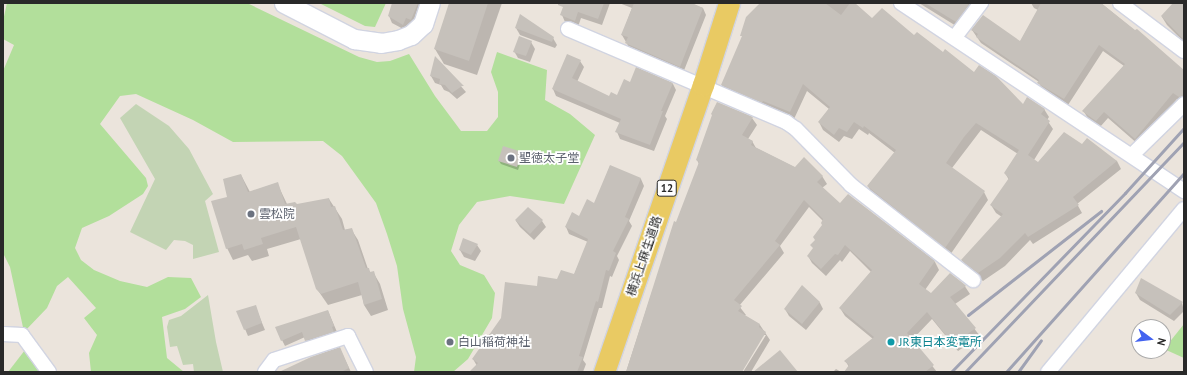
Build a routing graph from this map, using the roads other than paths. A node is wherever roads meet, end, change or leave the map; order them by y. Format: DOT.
graph roads {
  1 [pos="284,3"];
  2 [pos="430,3"];
  3 [pos="728,3"];
  4 [pos="901,3"];
  5 [pos="981,3"];
  6 [pos="1120,3"];
  7 [pos="568,29"];
  8 [pos="955,38"];
  9 [pos="1184,51"];
  10 [pos="703,85"];
  11 [pos="1184,104"];
  12 [pos="1132,155"];
  13 [pos="1184,191"];
  14 [pos="1184,209"];
  15 [pos="973,280"];
  16 [pos="3,334"];
  17 [pos="49,372"];
  18 [pos="265,372"];
  19 [pos="366,372"];
  20 [pos="604,372"];
  21 [pos="1048,372"];
  1 -- 2 [label="street"];
  3 -- 10 [label="main road, 横浜上麻生道路 / 12"];
  4 -- 8 [label="street"];
  5 -- 8 [label="street"];
  6 -- 9 [label="street"];
  7 -- 10 [label="street"];
  8 -- 12 [label="street"];
  10 -- 15 [label="street"];
  10 -- 20 [label="main road, 横浜上麻生道路 / 12"];
  11 -- 12 [label="street"];
  12 -- 13 [label="street"];
  14 -- 21 [label="street"];
  16 -- 17 [label="street"];
  18 -- 19 [label="street"];
}
